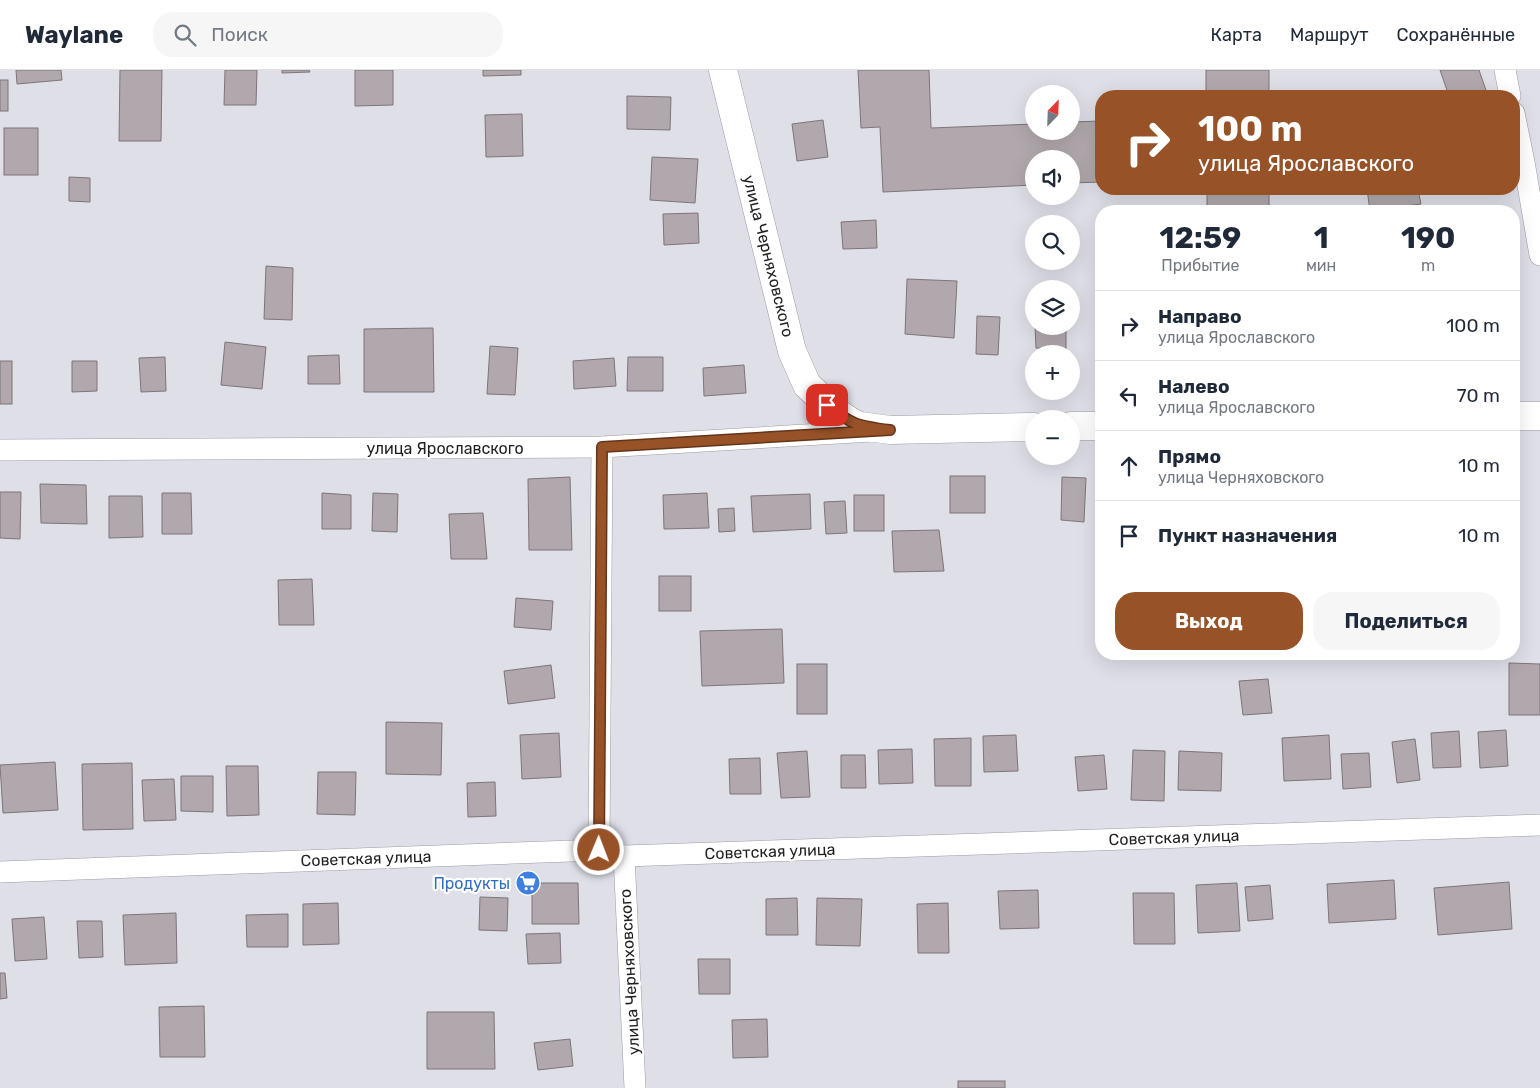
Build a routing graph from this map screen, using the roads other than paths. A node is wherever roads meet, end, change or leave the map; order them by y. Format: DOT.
graph roads {
  1 [pos="723,70"];
  2 [pos="1505,70"];
  3 [pos="1509,90"];
  4 [pos="1520,142"];
  5 [pos="1540,255"];
  6 [pos="1520,416"];
  7 [pos="1540,416"];
  8 [pos="850,422"];
  9 [pos="1080,426"];
  10 [pos="1095,426"];
  11 [pos="1025,427"];
  12 [pos="890,430"];
  13 [pos="602,447"];
  14 [pos="0,450"];
  15 [pos="1540,825"];
  16 [pos="599,850"];
  17 [pos="624,856"];
  18 [pos="0,872"];
  19 [pos="635,1088"];
  1 -- 8 [label="street, улица Черняховского"];
  2 -- 3 [label="street"];
  4 -- 5 [label="street"];
  6 -- 7 [label="street"];
  8 -- 12 [label="street, улица Ярославского"];
  9 -- 10 [label="street"];
  11 -- 12 [label="street, улица Ярославского"];
  12 -- 13 [label="street, улица Ярославского"];
  13 -- 14 [label="street, улица Ярославского"];
  13 -- 16 [label="street"];
  15 -- 17 [label="street, Советская улица"];
  16 -- 17 [label="street, Советская улица"];
  16 -- 18 [label="street, Советская улица"];
  17 -- 19 [label="street, улица Черняховского"];
}
